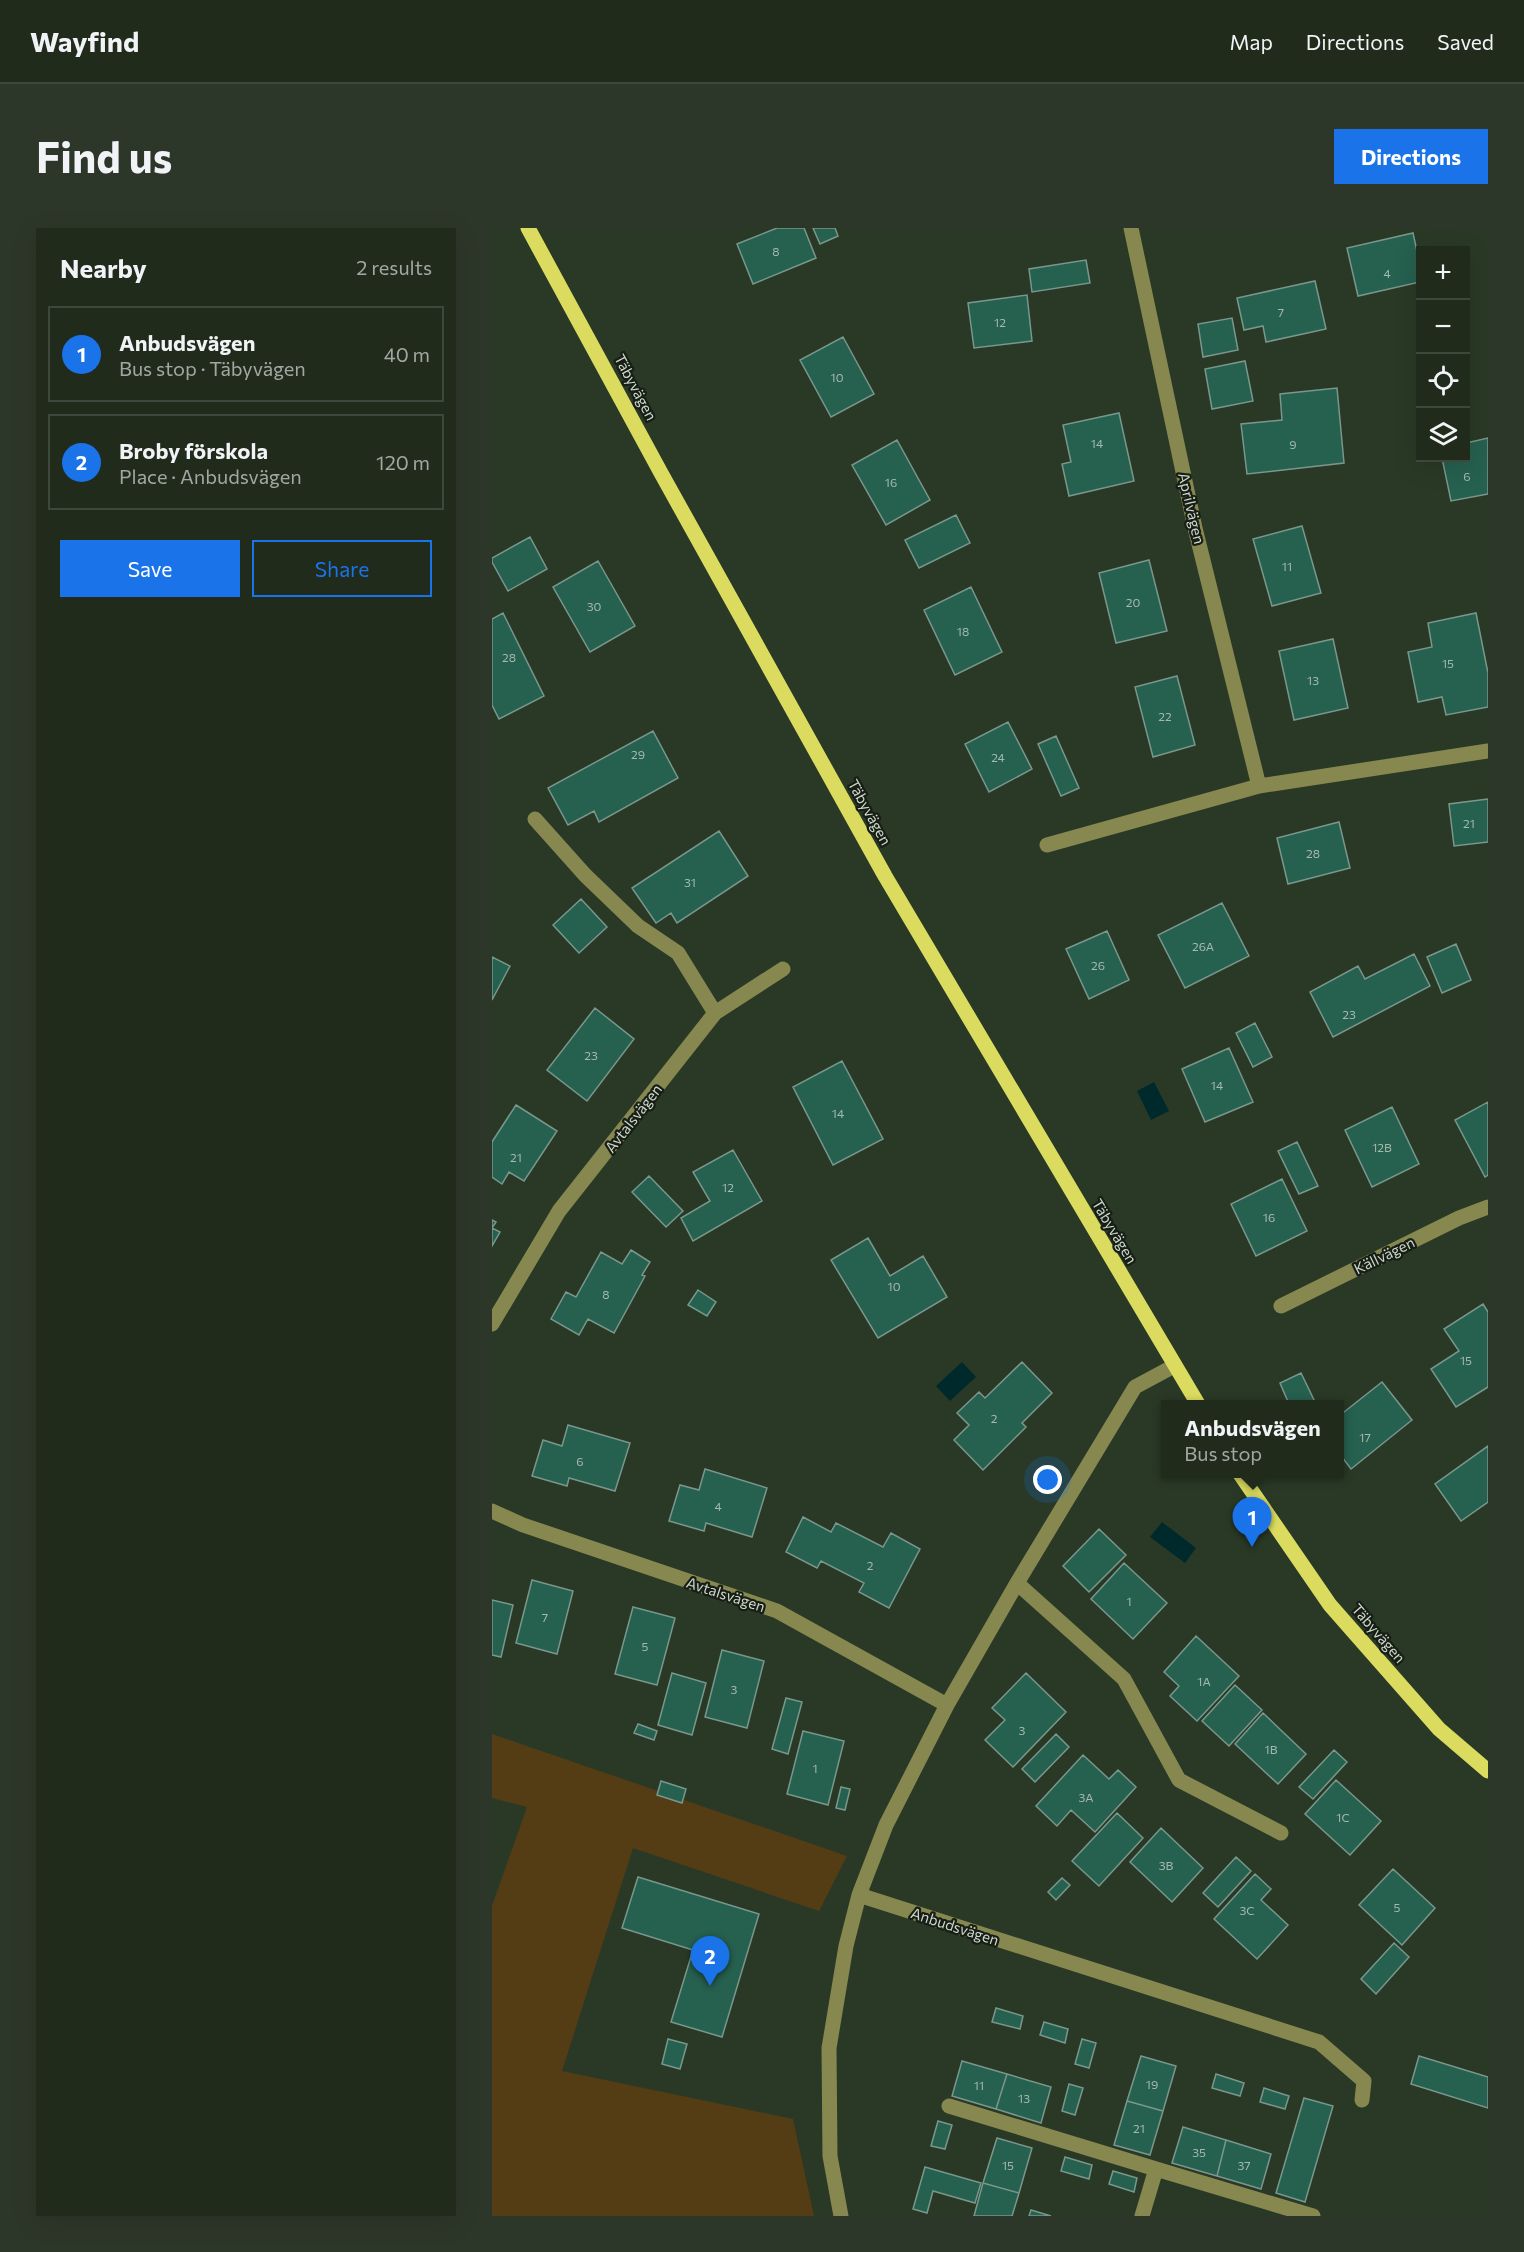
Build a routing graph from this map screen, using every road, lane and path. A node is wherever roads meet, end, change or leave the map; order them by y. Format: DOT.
graph roads {
  1 [pos="528,228"];
  2 [pos="1131,228"];
  3 [pos="1488,751"];
  4 [pos="1259,786"];
  5 [pos="535,819"];
  6 [pos="1047,845"];
  7 [pos="783,969"];
  8 [pos="715,1013"];
  9 [pos="1488,1207"];
  10 [pos="1281,1306"];
  11 [pos="492,1324"];
  12 [pos="1174,1366"];
  13 [pos="1195,1400"];
  14 [pos="1243,1478"];
  15 [pos="492,1511"];
  16 [pos="1017,1583"];
  17 [pos="947,1705"];
  18 [pos="1488,1771"];
  19 [pos="1281,1833"];
  20 [pos="859,1895"];
  21 [pos="1362,2100"];
  22 [pos="949,2106"];
  23 [pos="1156,2169"];
  24 [pos="841,2216"];
  25 [pos="1142,2216"];
  26 [pos="1313,2216"];
  1 -- 12 [label="main road, Täbyvägen"];
  2 -- 4 [label="street, Aprilvägen"];
  3 -- 4 [label="street"];
  4 -- 6 [label="street"];
  5 -- 8 [label="street"];
  7 -- 8 [label="street, Avtalsvägen"];
  8 -- 11 [label="street, Avtalsvägen"];
  9 -- 10 [label="street, Källvägen"];
  12 -- 13 [label="main road, Täbyvägen"];
  12 -- 16 [label="street"];
  14 -- 18 [label="main road, Täbyvägen"];
  15 -- 17 [label="street, Avtalsvägen"];
  16 -- 17 [label="street"];
  16 -- 19 [label="street"];
  17 -- 20 [label="street"];
  20 -- 21 [label="street, Anbudsvägen"];
  20 -- 24 [label="street"];
  22 -- 23 [label="street"];
  23 -- 25 [label="street"];
  23 -- 26 [label="street"];
}
